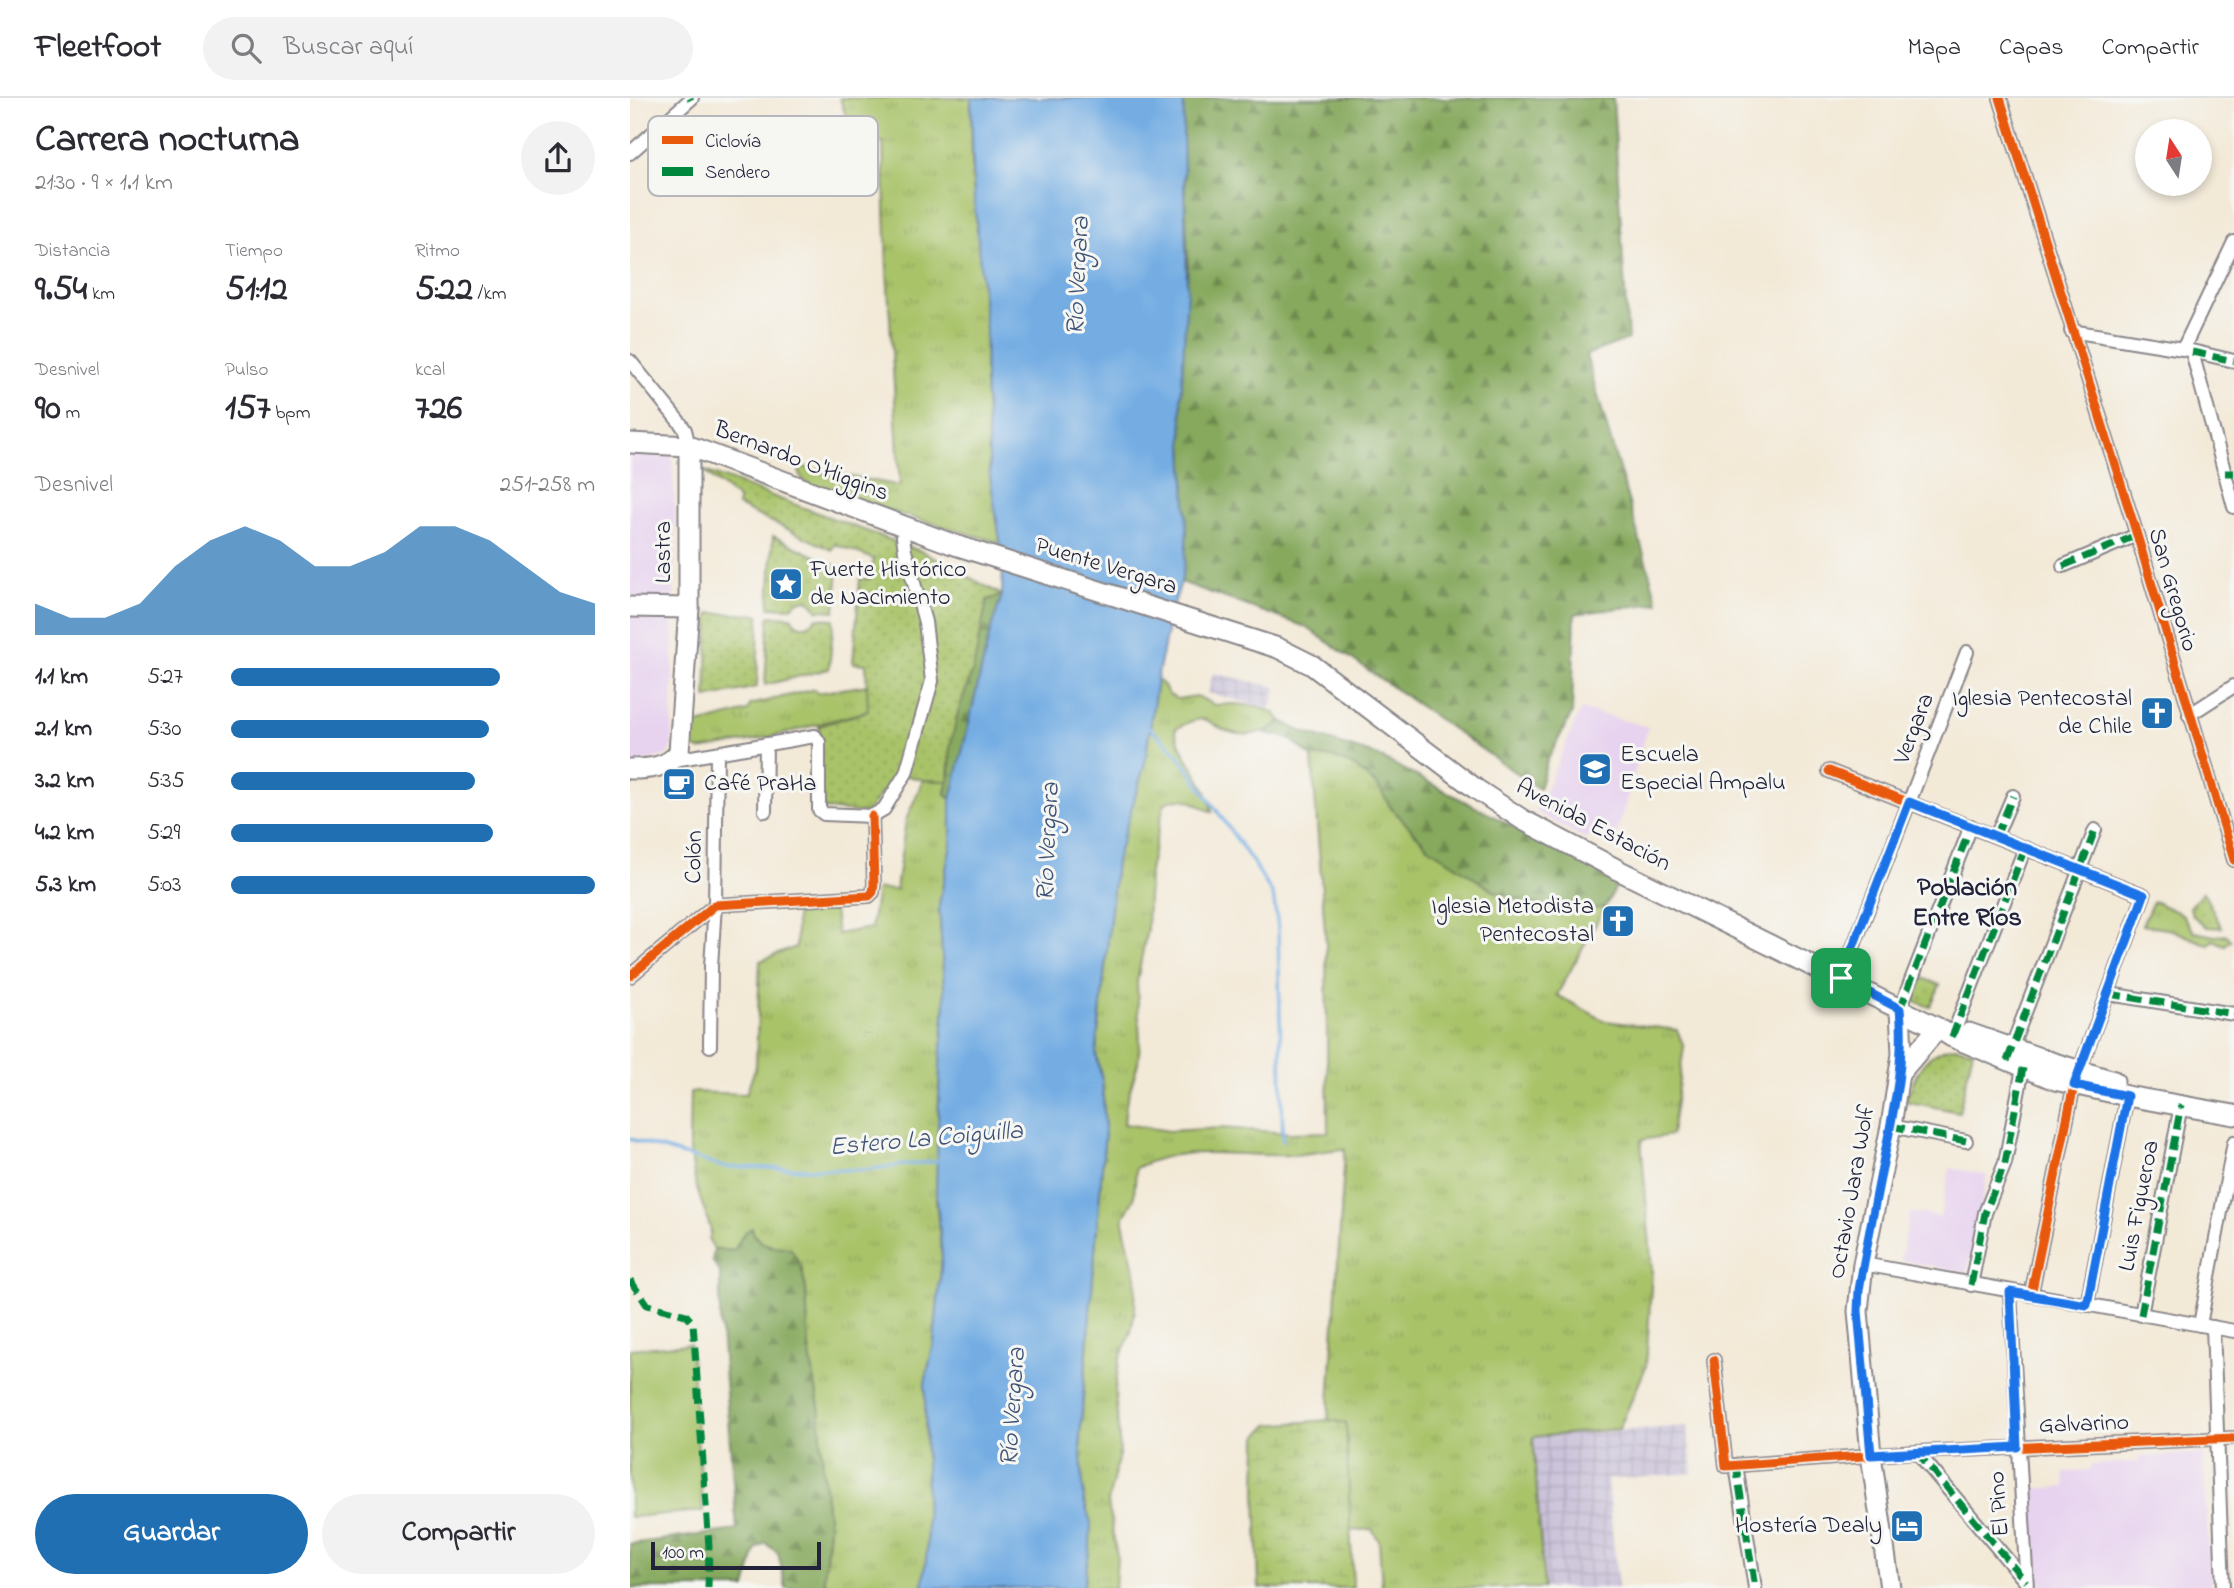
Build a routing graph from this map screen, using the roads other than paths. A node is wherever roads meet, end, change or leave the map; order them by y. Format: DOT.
graph roads {
  1 [pos="2000,98"];
  2 [pos="691,99"];
  3 [pos="672,116"];
  4 [pos="648,137"];
  5 [pos="630,153"];
  6 [pos="2234,242"];
  7 [pos="2071,331"];
  8 [pos="2188,351"];
  9 [pos="630,361"];
  10 [pos="2234,361"];
  11 [pos="630,443"];
  12 [pos="689,446"];
  13 [pos="2230,473"];
  14 [pos="2234,507"];
  15 [pos="906,528"];
  16 [pos="2137,536"];
  17 [pos="952,544"];
  18 [pos="2063,566"];
  19 [pos="630,607"];
  20 [pos="689,608"];
  21 [pos="1246,637"];
  22 [pos="1967,652"];
  23 [pos="2234,686"];
  24 [pos="2189,715"];
  25 [pos="766,744"];
  26 [pos="717,754"];
  27 [pos="674,760"];
  28 [pos="630,769"];
  29 [pos="1829,771"];
  30 [pos="2013,796"];
  31 [pos="1909,802"];
  32 [pos="765,811"];
  33 [pos="872,817"];
  34 [pos="2228,820"];
  35 [pos="1970,826"];
  36 [pos="2095,830"];
  37 [pos="1996,836"];
  38 [pos="2025,848"];
  39 [pos="2234,860"];
  40 [pos="2080,869"];
  41 [pos="715,905"];
  42 [pos="630,976"];
  43 [pos="1841,978"];
  44 [pos="2109,994"];
  45 [pos="1900,1009"];
  46 [pos="2234,1014"];
  47 [pos="1948,1031"];
  48 [pos="710,1046"];
  49 [pos="2014,1059"];
  50 [pos="1898,1075"];
  51 [pos="2076,1078"];
  52 [pos="2127,1096"];
  53 [pos="2234,1102"];
  54 [pos="2181,1105"];
  55 [pos="2234,1115"];
  56 [pos="1891,1126"];
  57 [pos="1966,1141"];
  58 [pos="2234,1142"];
  59 [pos="1863,1264"];
  60 [pos="1971,1285"];
  61 [pos="2010,1292"];
  62 [pos="2031,1295"];
  63 [pos="2087,1305"];
  64 [pos="2141,1315"];
  65 [pos="2206,1326"];
  66 [pos="2234,1331"];
  67 [pos="1713,1360"];
  68 [pos="2234,1438"];
  69 [pos="2217,1439"];
  70 [pos="2017,1447"];
  71 [pos="1917,1452"];
  72 [pos="1871,1455"];
  73 [pos="1731,1465"];
  74 [pos="2027,1585"];
  75 [pos="1755,1588"];
  76 [pos="1891,1588"];
  77 [pos="2223,1588"];
  1 -- 7 [label="street, San Gregorio"];
  2 -- 3 [label="street"];
  4 -- 5 [label="street"];
  6 -- 8 [label="street"];
  7 -- 8 [label="street"];
  7 -- 16 [label="street, San Gregorio"];
  8 -- 10 [label="street"];
  8 -- 13 [label="street"];
  9 -- 12 [label="street, Lastra"];
  11 -- 12 [label="main road, Bernardo O'Higgins"];
  12 -- 15 [label="main road, Bernardo O'Higgins"];
  12 -- 20 [label="main road, Lastra"];
  13 -- 14 [label="street"];
  15 -- 17 [label="main road, Bernardo O'Higgins"];
  15 -- 33 [label="street"];
  16 -- 18 [label="street"];
  16 -- 24 [label="street, San Gregorio"];
  17 -- 21 [label="main road, Puente Vergara"];
  19 -- 20 [label="main road"];
  20 -- 27 [label="main road, Lastra"];
  21 -- 43 [label="main road, Avenida Estación"];
  22 -- 31 [label="street, Vergara"];
  23 -- 24 [label="street"];
  24 -- 34 [label="street, San Gregorio"];
  25 -- 26 [label="street"];
  25 -- 32 [label="street"];
  25 -- 33 [label="street"];
  26 -- 27 [label="street"];
  26 -- 41 [label="street, Colón"];
  27 -- 28 [label="main road"];
  29 -- 31 [label="street"];
  30 -- 37 [label="street"];
  31 -- 35 [label="street"];
  31 -- 43 [label="street, Vergara"];
  33 -- 41 [label="street"];
  34 -- 39 [label="street, San Gregorio"];
  35 -- 37 [label="street"];
  35 -- 45 [label="street"];
  36 -- 40 [label="street"];
  37 -- 38 [label="street"];
  38 -- 40 [label="street"];
  38 -- 47 [label="street"];
  40 -- 44 [label="street"];
  40 -- 49 [label="street"];
  41 -- 42 [label="street"];
  41 -- 48 [label="street, Colón"];
  43 -- 45 [label="main road, Avenida Estación"];
  44 -- 46 [label="street"];
  44 -- 51 [label="street"];
  45 -- 47 [label="main road, Avenida Estación"];
  45 -- 50 [label="main road"];
  47 -- 49 [label="main road, Avenida Estación"];
  47 -- 50 [label="main road, Octavio Jara Wolf"];
  49 -- 51 [label="main road, Avenida Estación"];
  49 -- 60 [label="street"];
  50 -- 56 [label="main road, Octavio Jara Wolf"];
  51 -- 52 [label="main road, Avenida Estación"];
  51 -- 53 [label="main road, Avenida Estación"];
  51 -- 62 [label="street"];
  52 -- 54 [label="main road, Avenida Estación"];
  52 -- 63 [label="street"];
  54 -- 55 [label="main road, Avenida Estación"];
  54 -- 64 [label="street, Luis Figueroa"];
  56 -- 57 [label="street"];
  56 -- 59 [label="main road, Octavio Jara Wolf"];
  58 -- 65 [label="street"];
  59 -- 60 [label="street"];
  59 -- 72 [label="main road, Octavio Jara Wolf"];
  60 -- 61 [label="street"];
  61 -- 62 [label="street"];
  61 -- 70 [label="street, El Pino"];
  62 -- 63 [label="street"];
  63 -- 64 [label="street"];
  64 -- 65 [label="street"];
  65 -- 66 [label="street"];
  65 -- 69 [label="street"];
  67 -- 73 [label="street"];
  68 -- 69 [label="street, Galvarino"];
  69 -- 70 [label="street, Galvarino"];
  69 -- 77 [label="street"];
  70 -- 71 [label="street, Galvarino"];
  70 -- 74 [label="street, El Pino"];
  71 -- 72 [label="street, Galvarino"];
  71 -- 74 [label="street"];
  72 -- 73 [label="street, Galvarino"];
  72 -- 76 [label="main road, Octavio Jara Wolf"];
  73 -- 75 [label="street"];
}
